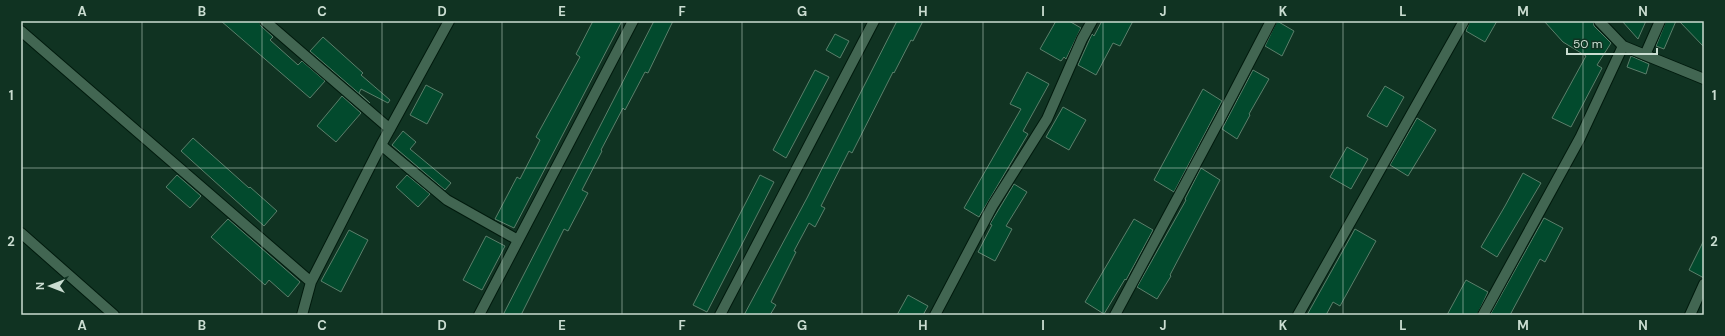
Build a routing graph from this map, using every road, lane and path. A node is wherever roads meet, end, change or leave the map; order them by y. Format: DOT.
graph roads {
  1 [pos="265,21"];
  2 [pos="448,21"];
  3 [pos="633,21"];
  4 [pos="874,21"];
  5 [pos="1092,21"];
  6 [pos="1271,21"];
  7 [pos="1464,21"];
  8 [pos="1599,21"];
  9 [pos="1660,21"];
  10 [pos="21,31"];
  11 [pos="1623,46"];
  12 [pos="1645,55"];
  13 [pos="1704,78"];
  14 [pos="390,129"];
  15 [pos="381,145"];
  16 [pos="21,233"];
  17 [pos="518,240"];
  18 [pos="311,282"];
  19 [pos="1704,284"];
  20 [pos="114,315"];
  21 [pos="302,315"];
  22 [pos="479,315"];
  23 [pos="720,315"];
  24 [pos="935,315"];
  25 [pos="1114,315"];
  26 [pos="1298,315"];
  27 [pos="1483,315"];
  28 [pos="1690,315"];
  1 -- 14 [label="street"];
  2 -- 14 [label="street"];
  3 -- 17 [label="street"];
  4 -- 23 [label="street"];
  5 -- 24 [label="street"];
  6 -- 25 [label="street"];
  7 -- 26 [label="street"];
  8 -- 11 [label="street"];
  9 -- 12 [label="street"];
  10 -- 18 [label="street"];
  11 -- 12 [label="street"];
  11 -- 27 [label="street"];
  12 -- 13 [label="street"];
  14 -- 15 [label="street"];
  15 -- 17 [label="street"];
  15 -- 18 [label="street"];
  16 -- 20 [label="street"];
  17 -- 22 [label="street"];
  18 -- 21 [label="street"];
  19 -- 28 [label="street"];
}
